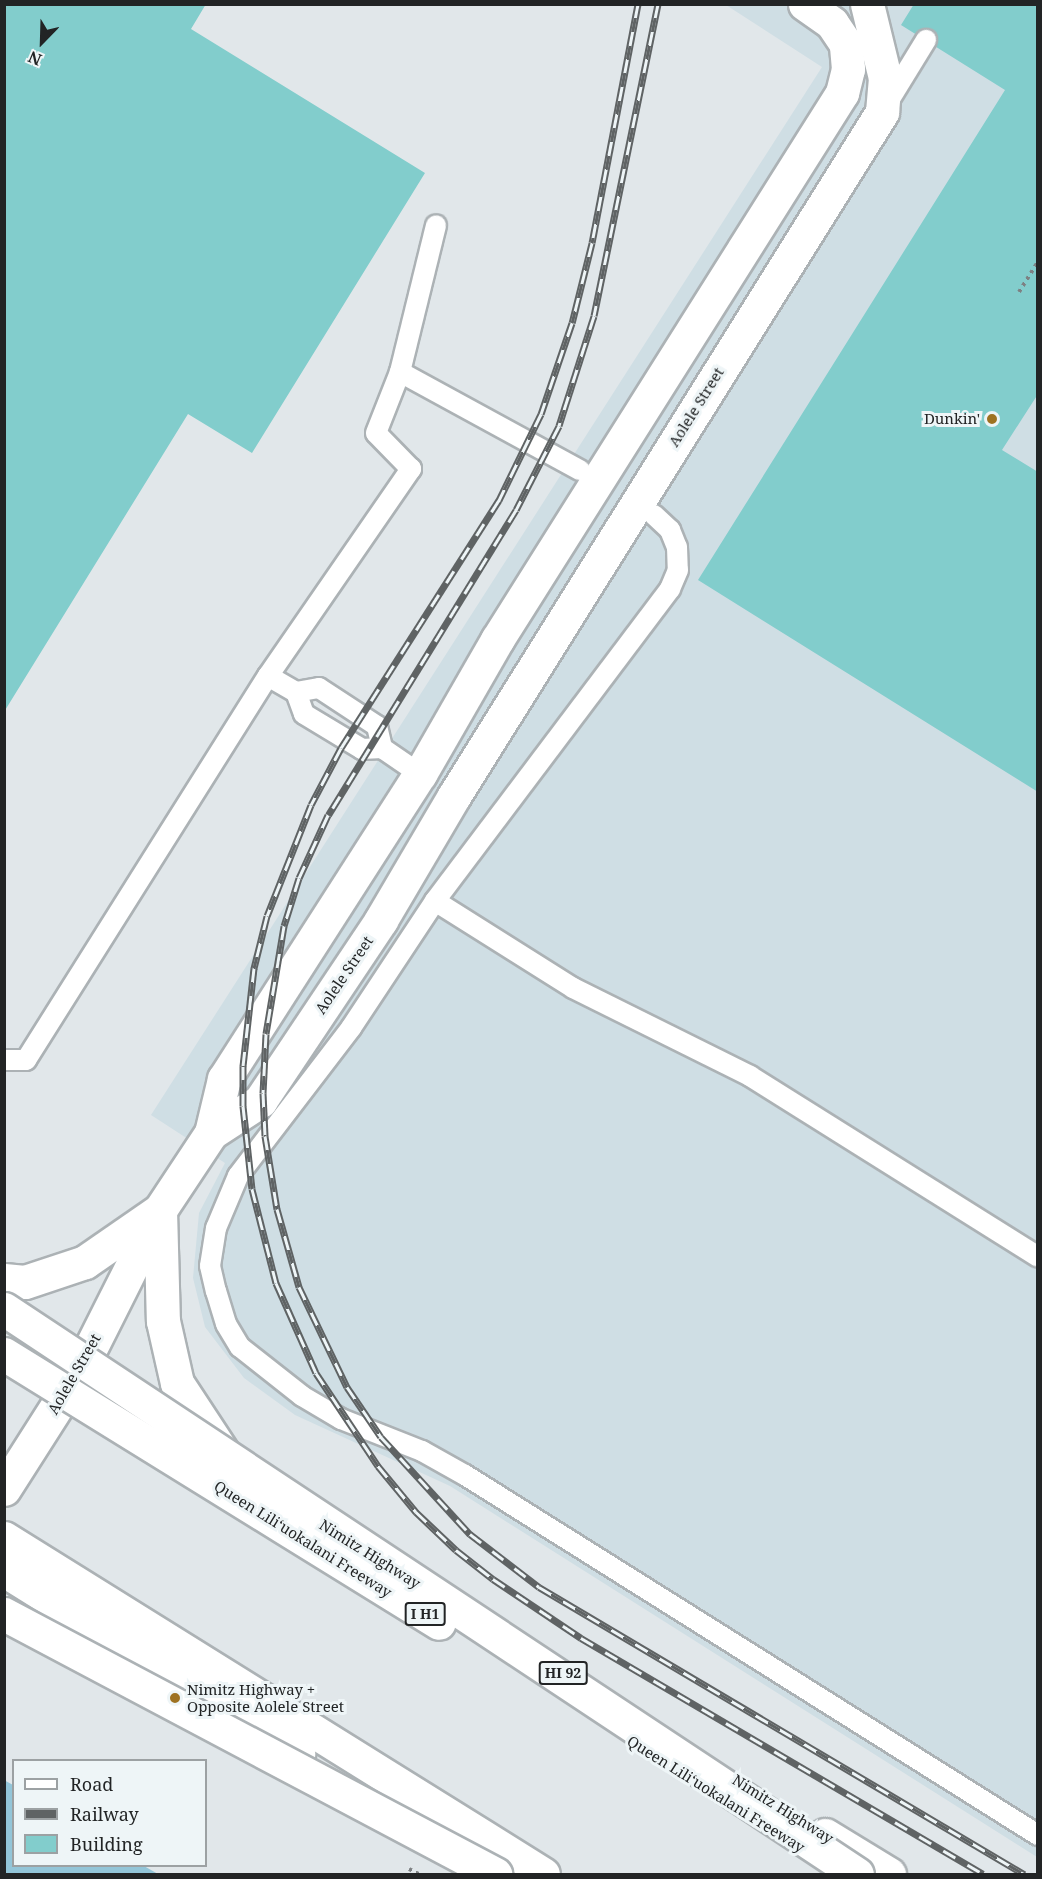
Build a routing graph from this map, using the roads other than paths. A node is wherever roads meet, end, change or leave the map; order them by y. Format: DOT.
graph roads {
  1 [pos="805,4"];
  2 [pos="867,4"];
  3 [pos="926,40"];
  4 [pos="882,112"];
  5 [pos="792,170"];
  6 [pos="818,214"];
  7 [pos="436,225"];
  8 [pos="400,372"];
  9 [pos="580,470"];
  10 [pos="654,515"];
  11 [pos="268,676"];
  12 [pos="296,692"];
  13 [pos="382,748"];
  14 [pos="420,774"];
  15 [pos="454,796"];
  16 [pos="435,902"];
  17 [pos="4,1060"];
  18 [pos="211,1132"];
  19 [pos="160,1210"];
  20 [pos="1038,1257"];
  21 [pos="4,1280"];
  22 [pos="4,1309"];
  23 [pos="4,1326"];
  24 [pos="4,1354"];
  25 [pos="78,1373"];
  26 [pos="236,1472"];
  27 [pos="4,1489"];
  28 [pos="4,1538"];
  29 [pos="4,1570"];
  30 [pos="4,1614"];
  31 [pos="1038,1835"];
  32 [pos="489,1875"];
  33 [pos="495,1875"];
  34 [pos="543,1875"];
  35 [pos="846,1875"];
  36 [pos="857,1875"];
  37 [pos="890,1875"];
  1 -- 5 [label="main road, Aolele Street"];
  2 -- 4 [label="main road, Aolele Street"];
  3 -- 4 [label="lane"];
  4 -- 6 [label="main road, Aolele Street"];
  5 -- 6 [label="main road"];
  5 -- 14 [label="main road, Aolele Street"];
  6 -- 15 [label="main road, Aolele Street"];
  7 -- 8 [label="lane"];
  8 -- 9 [label="lane"];
  8 -- 11 [label="lane"];
  10 -- 16 [label="lane"];
  11 -- 12 [label="lane"];
  11 -- 17 [label="lane"];
  12 -- 13 [label="lane"];
  12 -- 13 [label="lane"];
  13 -- 14 [label="lane"];
  14 -- 15 [label="main road"];
  14 -- 18 [label="main road, Aolele Street"];
  15 -- 18 [label="main road, Aolele Street"];
  16 -- 20 [label="lane"];
  16 -- 31 [label="lane"];
  18 -- 19 [label="main road, Aolele Street"];
  19 -- 21 [label="main road"];
  19 -- 25 [label="main road, Aolele Street"];
  19 -- 26 [label="main road"];
  22 -- 36 [label="main road, bridge"];
  23 -- 25 [label="main road, Nimitz Highway / HI 92"];
  24 -- 35 [label="main road, Queen Liliʻuokalani Freeway / I H1, bridge"];
  25 -- 26 [label="main road, Nimitz Highway / HI 92"];
  25 -- 27 [label="main road, Aolele Street"];
  26 -- 37 [label="main road, Nimitz Highway / HI 92"];
  28 -- 34 [label="main road"];
  29 -- 32 [label="main road"];
  30 -- 33 [label="main road, bridge"];
}
